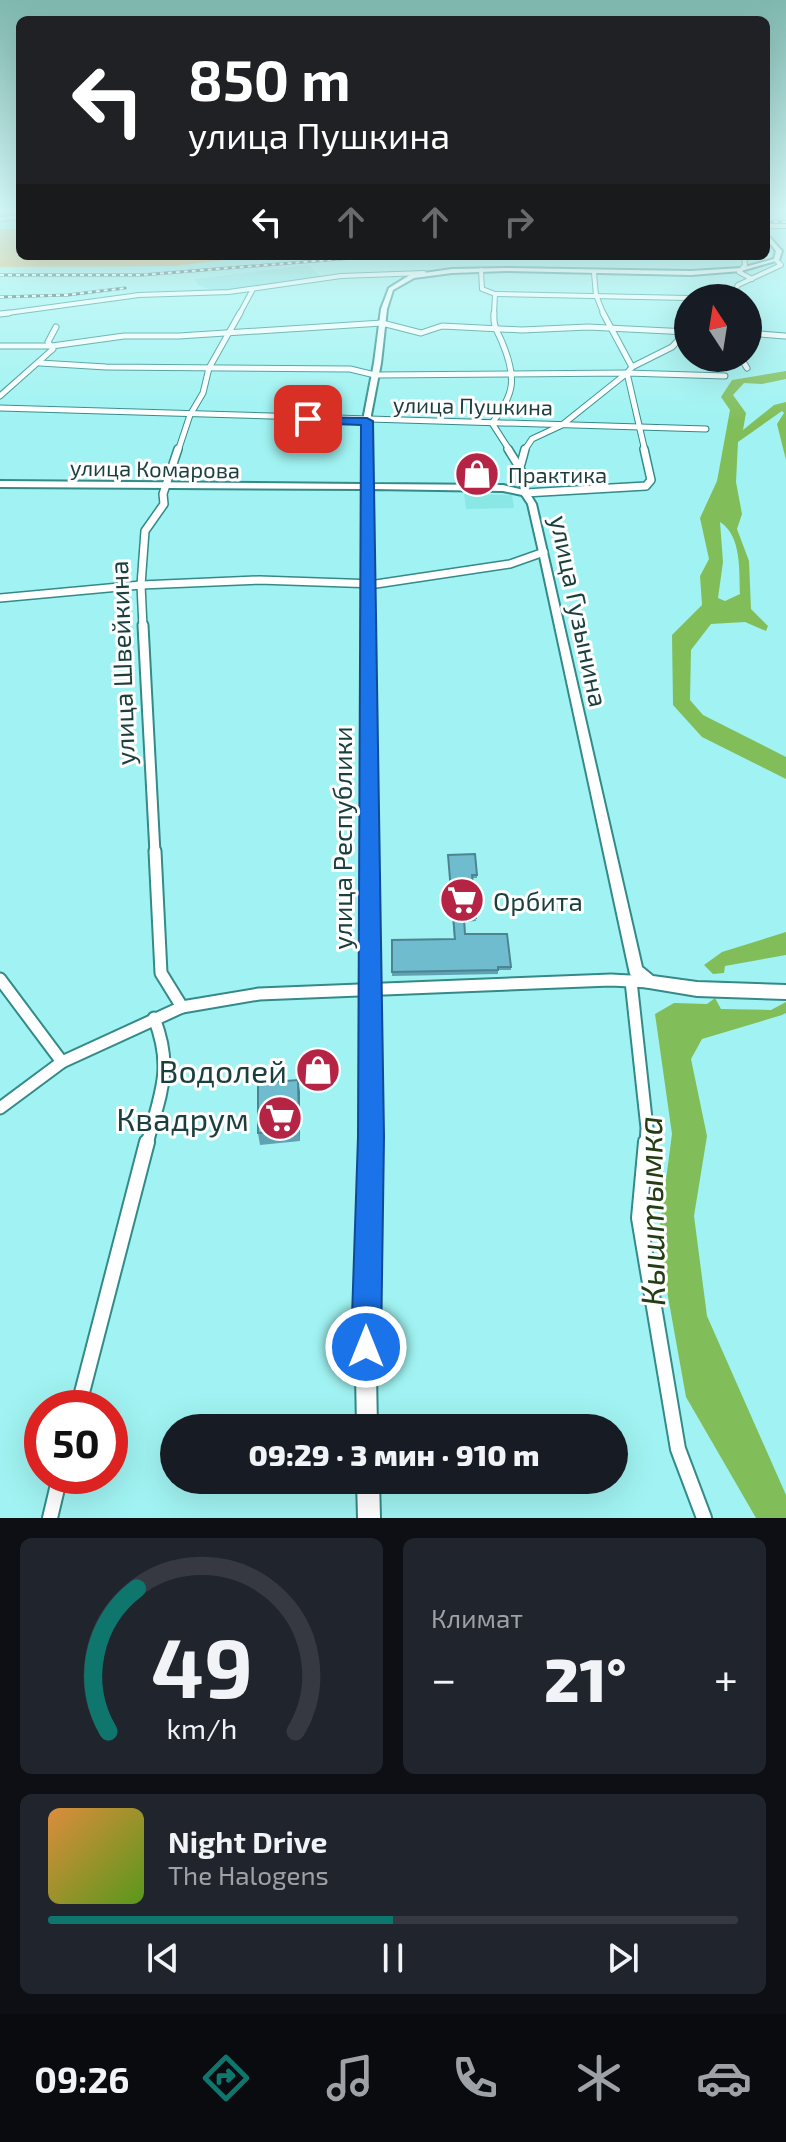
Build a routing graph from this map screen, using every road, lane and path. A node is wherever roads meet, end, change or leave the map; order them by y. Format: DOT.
graph roads {
  1 [pos="322,279"];
  2 [pos="406,279"];
  3 [pos="481,279"];
  4 [pos="592,279"];
  5 [pos="752,279"];
  6 [pos="740,284"];
  7 [pos="253,289"];
  8 [pos="495,294"];
  9 [pos="596,294"];
  10 [pos="674,297"];
  11 [pos="0,314"];
  12 [pos="382,323"];
  13 [pos="56,327"];
  14 [pos="493,327"];
  15 [pos="611,329"];
  16 [pos="674,331"];
  17 [pos="228,332"];
  18 [pos="762,334"];
  19 [pos="785,336"];
  20 [pos="674,345"];
  21 [pos="0,346"];
  22 [pos="52,346"];
  23 [pos="40,363"];
  24 [pos="209,368"];
  25 [pos="630,370"];
  26 [pos="375,375"];
  27 [pos="509,375"];
  28 [pos="725,376"];
  29 [pos="0,396"];
  30 [pos="0,408"];
  31 [pos="190,415"];
  32 [pos="367,421"];
  33 [pos="492,423"];
  34 [pos="562,425"];
  35 [pos="641,427"];
  36 [pos="706,429"];
  37 [pos="521,464"];
  38 [pos="0,484"];
  39 [pos="167,485"];
  40 [pos="368,489"];
  41 [pos="525,493"];
  42 [pos="544,552"];
  43 [pos="368,583"];
  44 [pos="141,585"];
  45 [pos="0,598"];
  46 [pos="0,979"];
  47 [pos="631,981"];
  48 [pos="649,982"];
  49 [pos="368,989"];
  50 [pos="786,992"];
  51 [pos="182,1007"];
  52 [pos="154,1018"];
  53 [pos="62,1062"];
  54 [pos="0,1108"];
  55 [pos="83,1390"];
  56 [pos="367,1414"];
  57 [pos="56,1494"];
  58 [pos="368,1494"];
  59 [pos="50,1518"];
  60 [pos="369,1518"];
  61 [pos="704,1518"];
  1 -- 7 [label="street"];
  2 -- 12 [label="main road, улица Республики"];
  3 -- 8 [label="street"];
  4 -- 9 [label="street"];
  5 -- 6 [label="street"];
  7 -- 11 [label="street"];
  7 -- 17 [label="street, улица Швейкина"];
  8 -- 9 [label="street"];
  8 -- 14 [label="street"];
  9 -- 10 [label="street"];
  9 -- 15 [label="street"];
  12 -- 14 [label="street"];
  12 -- 17 [label="street"];
  12 -- 26 [label="main road, улица Республики"];
  13 -- 22 [label="street"];
  14 -- 15 [label="street"];
  14 -- 27 [label="street"];
  15 -- 16 [label="street"];
  15 -- 25 [label="street"];
  17 -- 22 [label="street"];
  17 -- 24 [label="street, улица Швейкина"];
  18 -- 19 [label="street"];
  20 -- 25 [label="street"];
  21 -- 22 [label="street"];
  22 -- 23 [label="street"];
  23 -- 24 [label="street"];
  23 -- 29 [label="street"];
  24 -- 26 [label="street"];
  24 -- 31 [label="street, улица Швейкина"];
  25 -- 27 [label="street"];
  25 -- 28 [label="street"];
  25 -- 34 [label="street"];
  25 -- 35 [label="street"];
  26 -- 27 [label="street"];
  26 -- 32 [label="main road, улица Республики"];
  27 -- 33 [label="street"];
  30 -- 31 [label="street, улица Пушкина"];
  31 -- 32 [label="street, улица Пушкина"];
  31 -- 39 [label="street, улица Швейкина"];
  32 -- 33 [label="street, улица Пушкина"];
  32 -- 40 [label="main road, улица Республики"];
  33 -- 34 [label="street, улица Пушкина"];
  33 -- 37 [label="street, улица Гузынина"];
  34 -- 35 [label="street, улица Пушкина"];
  34 -- 37 [label="street"];
  35 -- 36 [label="street, улица Пушкина"];
  35 -- 41 [label="street, улица Комарова"];
  37 -- 41 [label="street, улица Гузынина"];
  38 -- 39 [label="main road, улица Комарова"];
  39 -- 40 [label="main road, улица Комарова"];
  39 -- 44 [label="street, улица Швейкина"];
  40 -- 41 [label="main road, улица Комарова"];
  40 -- 43 [label="main road, улица Республики"];
  41 -- 42 [label="main road, улица Гузынина"];
  42 -- 43 [label="street"];
  42 -- 48 [label="main road, улица Гузынина"];
  43 -- 44 [label="street"];
  43 -- 49 [label="main road, улица Республики"];
  44 -- 45 [label="street"];
  44 -- 51 [label="street, улица Швейкина"];
  46 -- 53 [label="street"];
  47 -- 48 [label="street"];
  47 -- 49 [label="street"];
  47 -- 61 [label="street"];
  48 -- 50 [label="main road"];
  49 -- 51 [label="street"];
  49 -- 56 [label="main road, улица Республики"];
  51 -- 52 [label="street"];
  52 -- 53 [label="street"];
  52 -- 55 [label="street"];
  53 -- 54 [label="street"];
  57 -- 59 [label="street"];
  58 -- 60 [label="main road"];
}
